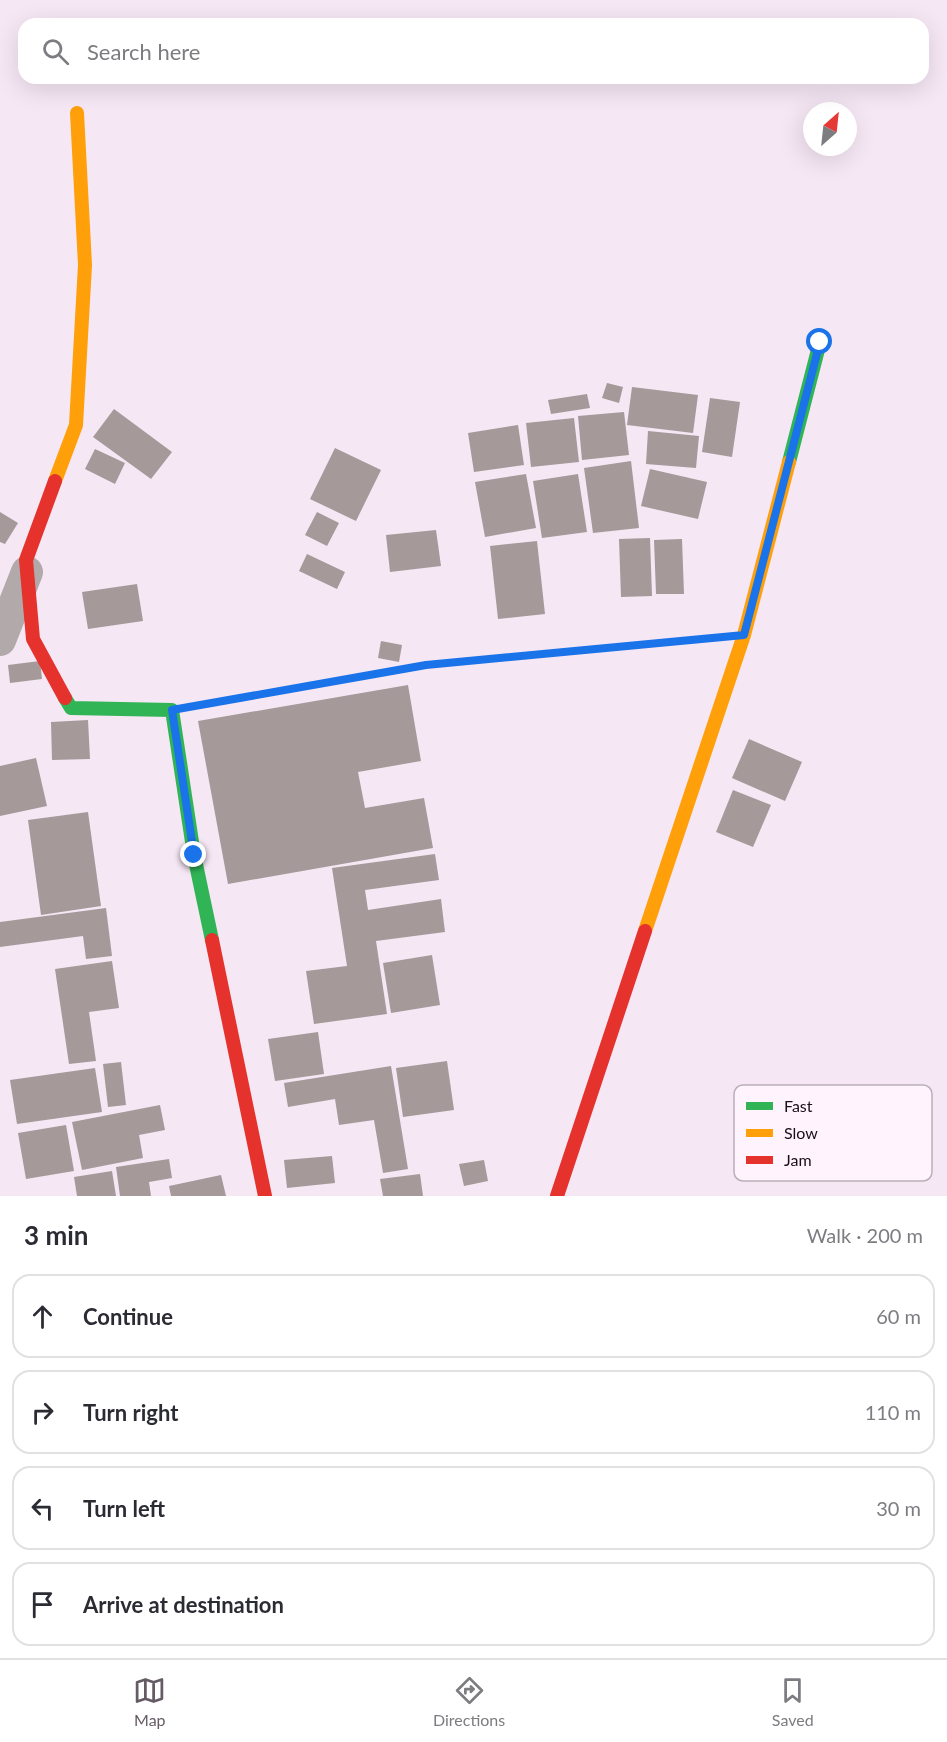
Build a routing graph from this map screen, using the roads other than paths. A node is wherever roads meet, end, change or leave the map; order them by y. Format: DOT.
graph roads {
  1 [pos="77,113"];
  2 [pos="820,342"];
  3 [pos="27,572"];
  4 [pos="0,640"];
  5 [pos="264,1196"];
  6 [pos="557,1196"];
  1 -- 3 [label="street"];
  2 -- 6 [label="street"];
  3 -- 4 [label="street"];
  3 -- 5 [label="street"];
}
